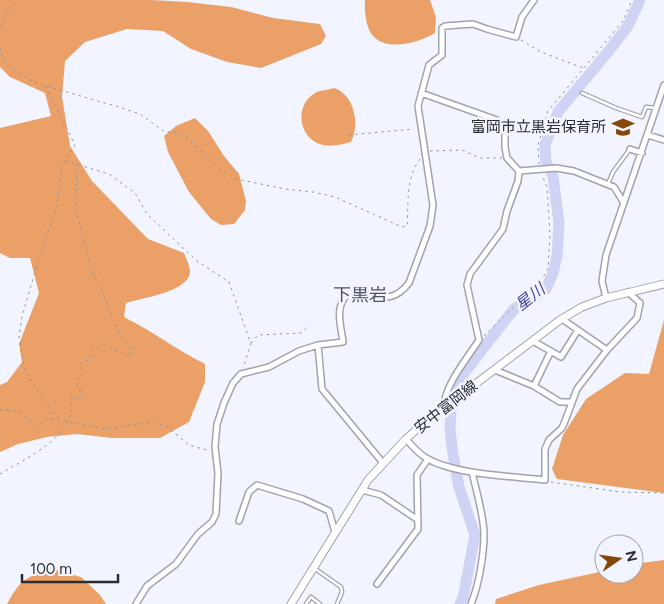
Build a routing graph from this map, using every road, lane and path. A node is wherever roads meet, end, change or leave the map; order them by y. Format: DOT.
graph roads {
  1 [pos="18,0"];
  2 [pos="534,0"];
  3 [pos="0,26"];
  4 [pos="516,37"];
  5 [pos="0,48"];
  6 [pos="583,68"];
  7 [pos="664,85"];
  8 [pos="46,86"];
  9 [pos="582,92"];
  10 [pos="421,93"];
  11 [pos="658,108"];
  12 [pos="664,110"];
  13 [pos="422,130"];
  14 [pos="349,135"];
  15 [pos="648,135"];
  16 [pos="664,140"];
  17 [pos="630,149"];
  18 [pos="426,151"];
  19 [pos="642,153"];
  20 [pos="508,158"];
  21 [pos="66,160"];
  22 [pos="77,164"];
  23 [pos="519,171"];
  24 [pos="608,185"];
  25 [pos="624,203"];
  26 [pos="664,284"];
  27 [pos="628,292"];
  28 [pos="606,298"];
  29 [pos="562,319"];
  30 [pos="310,325"];
  31 [pos="578,330"];
  32 [pos="533,341"];
  33 [pos="251,344"];
  34 [pos="318,345"];
  35 [pos="607,350"];
  36 [pos="551,352"];
  37 [pos="495,370"];
  38 [pos="241,374"];
  39 [pos="534,386"];
  40 [pos="572,402"];
  41 [pos="446,404"];
  42 [pos="0,410"];
  43 [pos="60,420"];
  44 [pos="69,421"];
  45 [pos="406,439"];
  46 [pos="215,453"];
  47 [pos="428,459"];
  48 [pos="383,463"];
  49 [pos="470,471"];
  50 [pos="0,474"];
  51 [pos="545,480"];
  52 [pos="362,490"];
  53 [pos="664,493"];
  54 [pos="418,520"];
  55 [pos="240,521"];
  56 [pos="335,532"];
  57 [pos="313,567"];
  58 [pos="376,584"];
  59 [pos="136,604"];
  60 [pos="290,604"];
  61 [pos="306,604"];
  62 [pos="320,604"];
  63 [pos="337,604"];
  64 [pos="471,604"];
  1 -- 3 [label="path"];
  2 -- 4 [label="street"];
  4 -- 6 [label="path"];
  4 -- 10 [label="street"];
  5 -- 8 [label="path"];
  7 -- 11 [label="street"];
  8 -- 18 [label="path"];
  8 -- 21 [label="path"];
  9 -- 11 [label="lane"];
  10 -- 13 [label="street"];
  10 -- 20 [label="street"];
  11 -- 12 [label="street"];
  11 -- 15 [label="street"];
  13 -- 14 [label="path"];
  13 -- 18 [label="street"];
  15 -- 16 [label="street"];
  15 -- 19 [label="street"];
  17 -- 19 [label="street"];
  17 -- 24 [label="lane"];
  18 -- 20 [label="path"];
  18 -- 34 [label="street"];
  19 -- 25 [label="street"];
  20 -- 23 [label="street"];
  21 -- 22 [label="path"];
  21 -- 43 [label="path"];
  22 -- 33 [label="path"];
  22 -- 44 [label="path"];
  23 -- 24 [label="street"];
  23 -- 41 [label="street"];
  24 -- 25 [label="street"];
  25 -- 28 [label="street"];
  26 -- 27 [label="main road, 安中富岡線"];
  27 -- 28 [label="main road, 安中富岡線"];
  27 -- 35 [label="street"];
  28 -- 29 [label="main road, 安中富岡線"];
  29 -- 31 [label="street"];
  29 -- 32 [label="main road, 安中富岡線"];
  30 -- 33 [label="path"];
  31 -- 35 [label="street"];
  31 -- 36 [label="street"];
  32 -- 36 [label="street"];
  32 -- 37 [label="main road, 安中富岡線"];
  33 -- 38 [label="path"];
  34 -- 38 [label="street"];
  34 -- 48 [label="street"];
  35 -- 40 [label="street"];
  36 -- 39 [label="street"];
  37 -- 39 [label="street"];
  37 -- 41 [label="main road, 安中富岡線"];
  38 -- 46 [label="street"];
  39 -- 40 [label="street"];
  40 -- 51 [label="street"];
  41 -- 45 [label="main road, 安中富岡線"];
  42 -- 43 [label="path"];
  43 -- 44 [label="path"];
  44 -- 46 [label="path"];
  44 -- 50 [label="path"];
  45 -- 47 [label="street"];
  45 -- 48 [label="main road, 安中富岡線"];
  46 -- 59 [label="street"];
  47 -- 49 [label="street"];
  47 -- 54 [label="street"];
  48 -- 52 [label="main road, 安中富岡線"];
  49 -- 51 [label="street"];
  49 -- 64 [label="street"];
  51 -- 53 [label="path"];
  52 -- 54 [label="street"];
  52 -- 56 [label="main road, 安中富岡線"];
  54 -- 58 [label="street"];
  55 -- 56 [label="street"];
  56 -- 57 [label="main road, 安中富岡線"];
  57 -- 60 [label="main road, 安中富岡線"];
  57 -- 63 [label="lane"];
  61 -- 62 [label="lane"];
}
